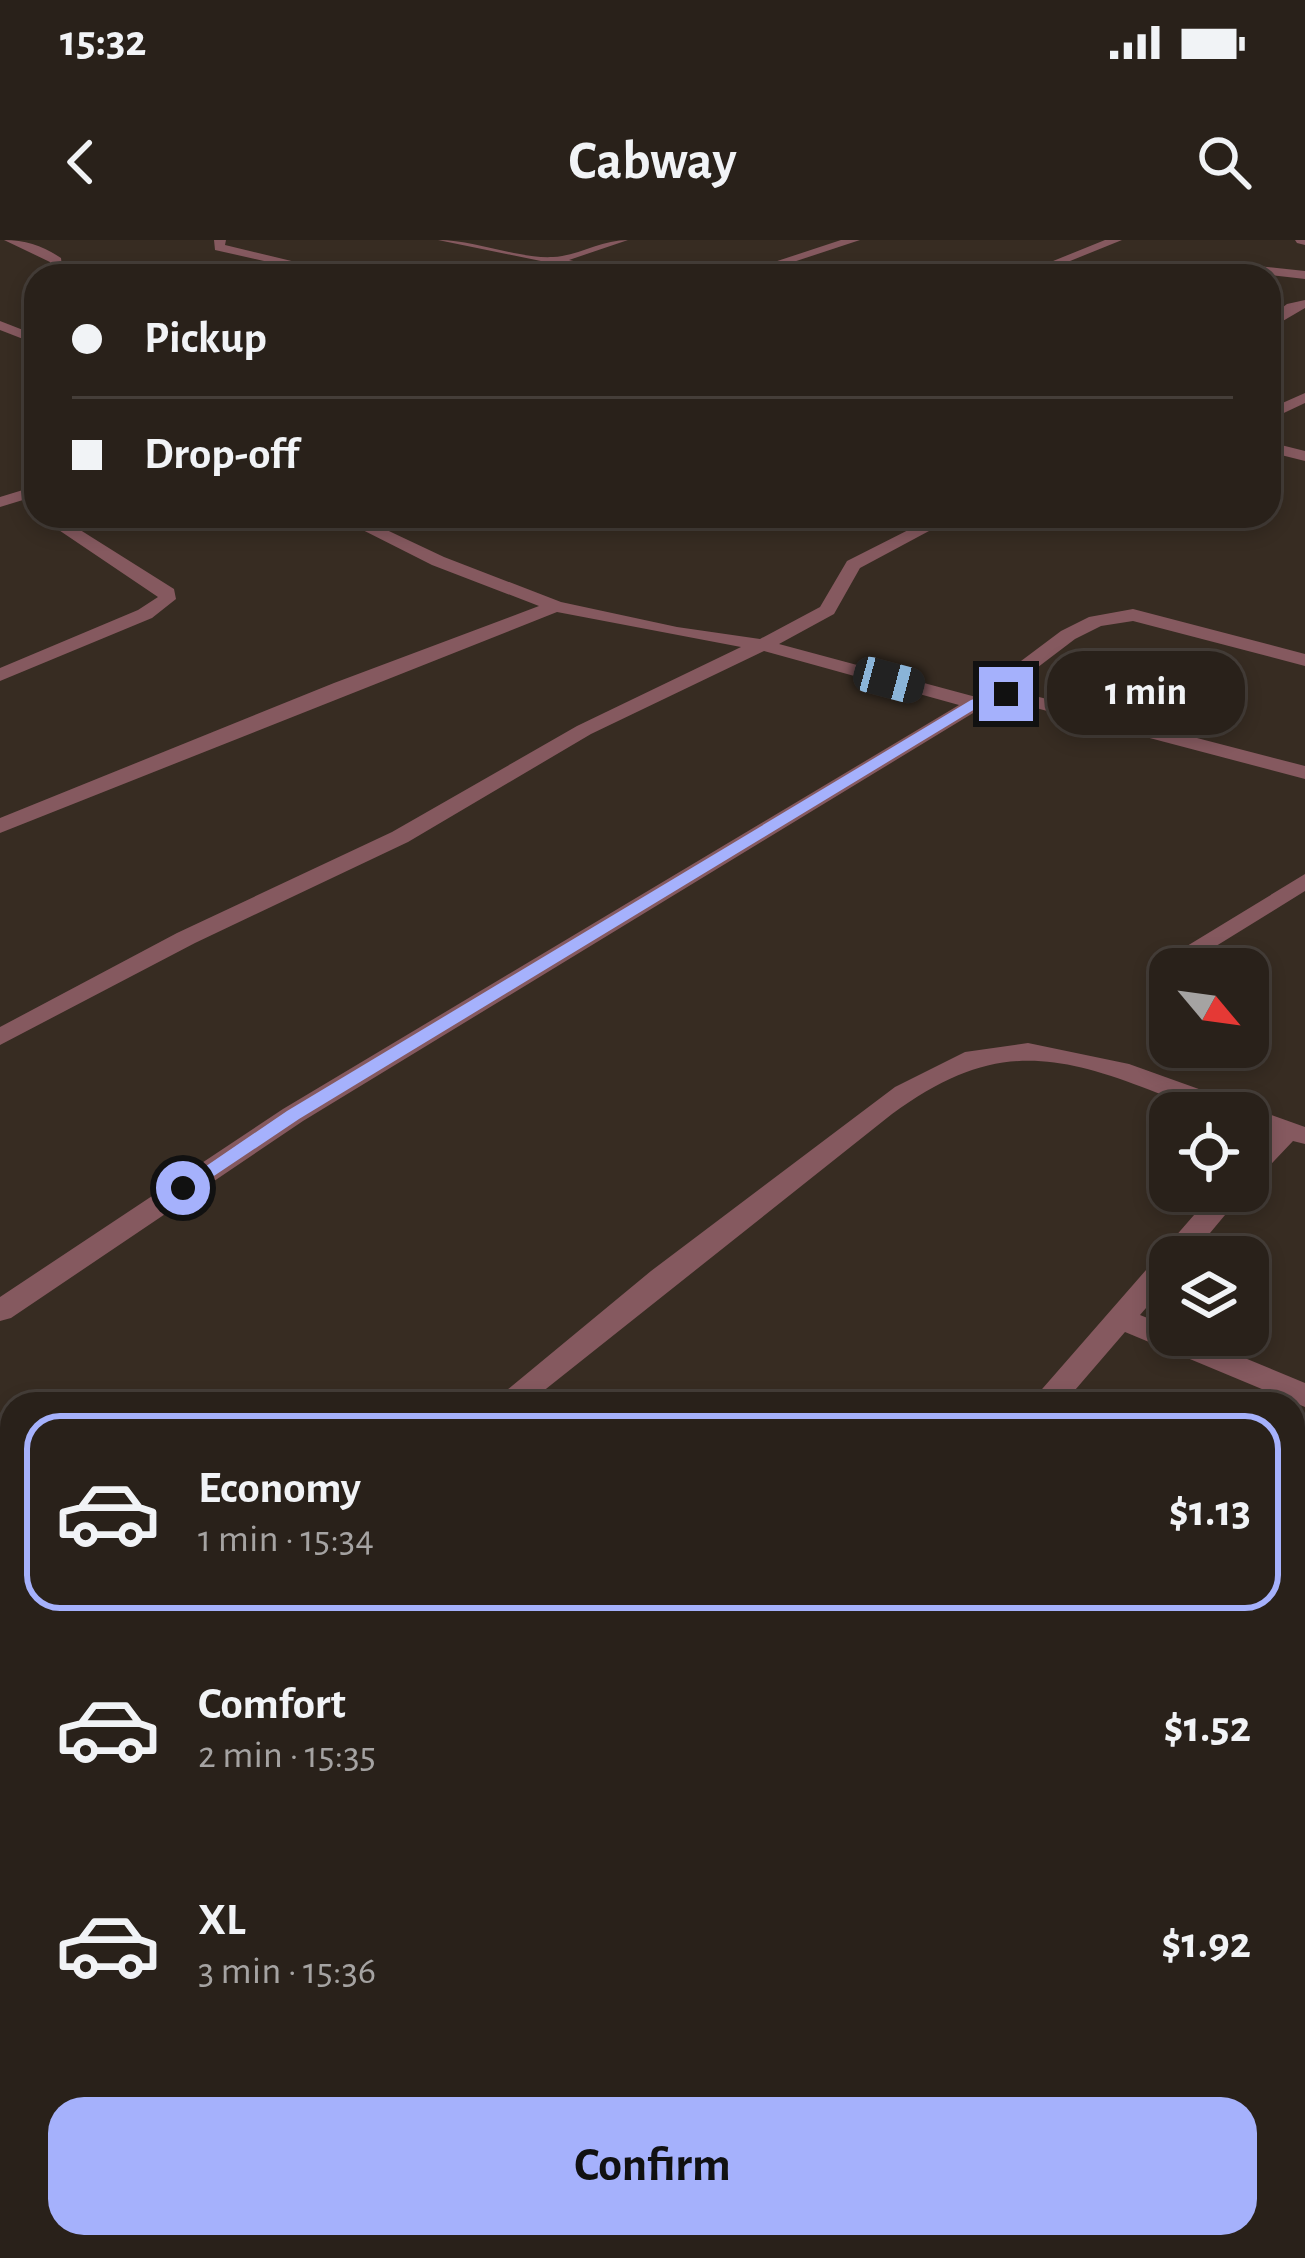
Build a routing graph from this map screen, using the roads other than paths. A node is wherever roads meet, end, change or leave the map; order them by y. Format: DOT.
graph roads {
  1 [pos="10,240"];
  2 [pos="220,240"];
  3 [pos="443,240"];
  4 [pos="622,240"];
  5 [pos="854,240"];
  6 [pos="1116,240"];
  7 [pos="554,260"];
  8 [pos="56,264"];
  9 [pos="294,264"];
  10 [pos="574,264"];
  11 [pos="781,264"];
  12 [pos="1053,264"];
  13 [pos="18,317"];
  14 [pos="0,324"];
  15 [pos="65,528"];
  16 [pos="369,528"];
  17 [pos="926,528"];
  18 [pos="556,606"];
  19 [pos="758,644"];
  20 [pos="1305,660"];
  21 [pos="0,675"];
  22 [pos="1006,694"];
  23 [pos="976,703"];
  24 [pos="1305,773"];
  25 [pos="0,826"];
  26 [pos="1305,881"];
  27 [pos="1199,946"];
  28 [pos="0,1037"];
  29 [pos="1174,1092"];
  30 [pos="1296,1134"];
  31 [pos="1269,1155"];
  32 [pos="1212,1212"];
  33 [pos="0,1311"];
  34 [pos="1118,1318"];
  35 [pos="521,1392"];
  36 [pos="1056,1392"];
  37 [pos="1295,1392"];
  1 -- 8 [label="street"];
  2 -- 9 [label="street"];
  3 -- 7 [label="street"];
  4 -- 7 [label="street"];
  5 -- 11 [label="street"];
  6 -- 12 [label="street"];
  7 -- 10 [label="street"];
  13 -- 14 [label="street"];
  15 -- 21 [label="street"];
  16 -- 18 [label="street"];
  17 -- 19 [label="street"];
  18 -- 19 [label="street"];
  18 -- 25 [label="street"];
  19 -- 23 [label="street"];
  19 -- 28 [label="street"];
  20 -- 22 [label="street"];
  22 -- 23 [label="street"];
  22 -- 24 [label="street"];
  23 -- 33 [label="street"];
  26 -- 27 [label="street"];
  29 -- 35 [label="street"];
  30 -- 31 [label="street"];
  32 -- 34 [label="street"];
  34 -- 36 [label="street"];
  34 -- 37 [label="street"];
}
